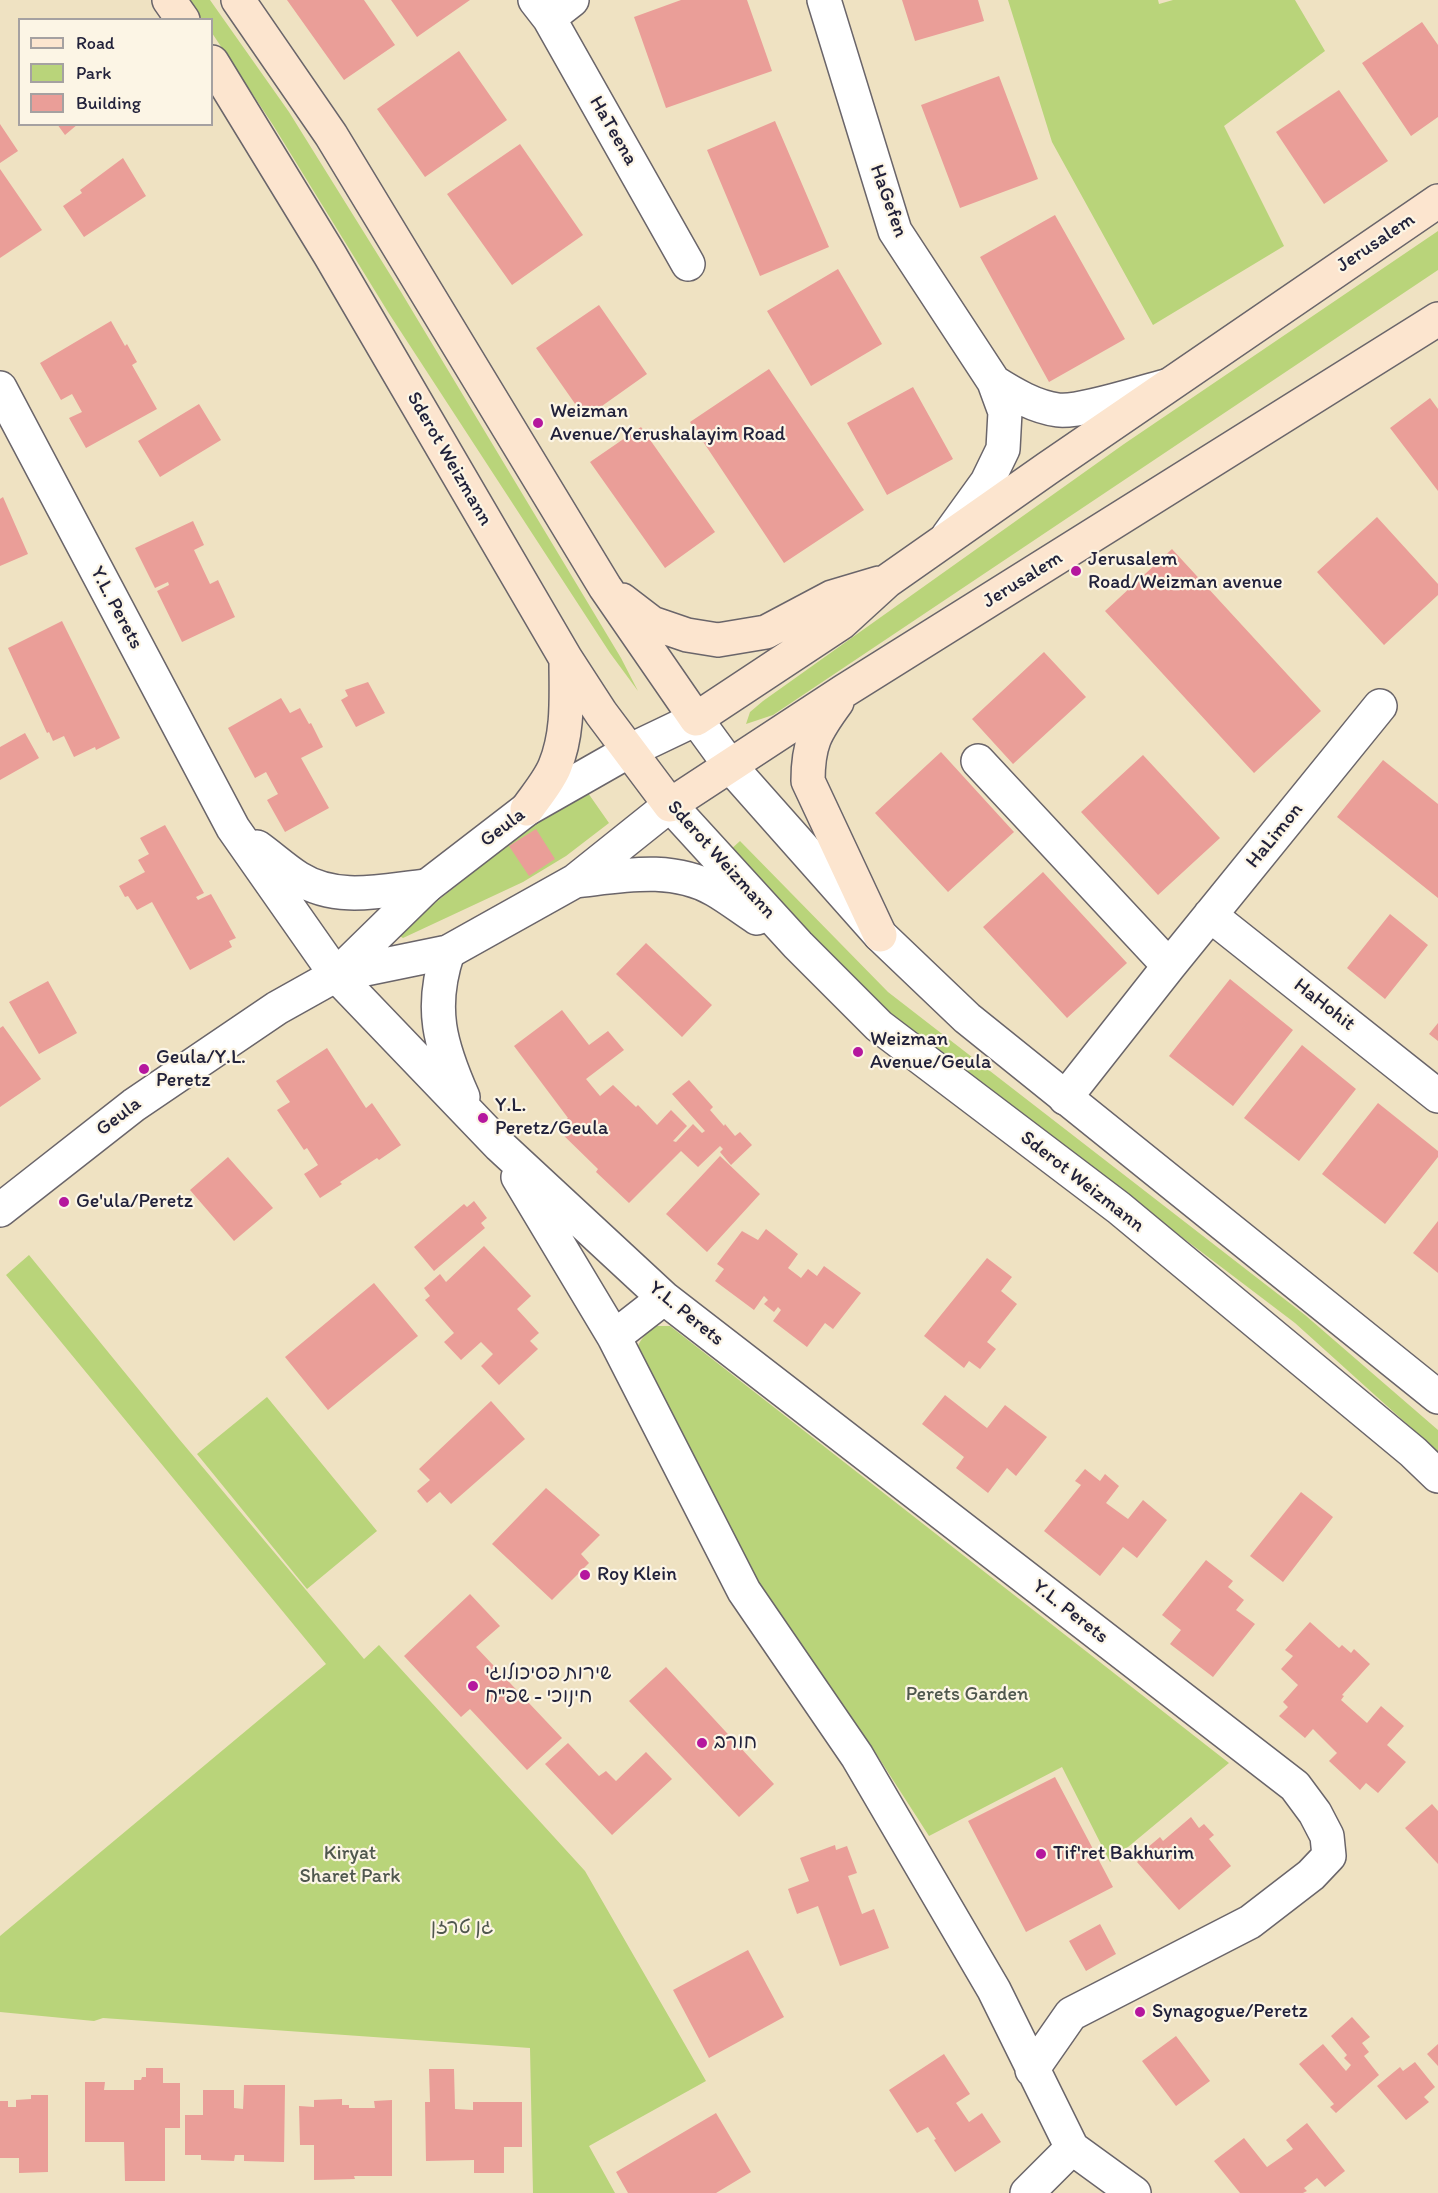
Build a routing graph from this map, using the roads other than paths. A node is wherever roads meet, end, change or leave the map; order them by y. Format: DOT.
graph roads {
  1 [pos="169,0"];
  2 [pos="238,0"];
  3 [pos="824,0"];
  4 [pos="552,6"];
  5 [pos="182,18"];
  6 [pos="213,64"];
  7 [pos="1438,201"];
  8 [pos="688,264"];
  9 [pos="1438,319"];
  10 [pos="994,382"];
  11 [pos="1167,386"];
  12 [pos="0,388"];
  13 [pos="945,540"];
  14 [pos="886,581"];
  15 [pos="605,587"];
  16 [pos="566,659"];
  17 [pos="844,692"];
  18 [pos="1380,706"];
  19 [pos="696,719"];
  20 [pos="629,751"];
  21 [pos="978,761"];
  22 [pos="732,767"];
  23 [pos="670,805"];
  24 [pos="527,809"];
  25 [pos="233,828"];
  26 [pos="575,881"];
  27 [pos="427,886"];
  28 [pos="1210,915"];
  29 [pos="880,935"];
  30 [pos="798,945"];
  31 [pos="448,952"];
  32 [pos="1169,966"];
  33 [pos="336,975"];
  34 [pos="1438,1096"];
  35 [pos="1065,1098"];
  36 [pos="472,1118"];
  37 [pos="500,1146"];
  38 [pos="0,1210"];
  39 [pos="664,1298"];
  40 [pos="614,1337"];
  41 [pos="1438,1397"];
  42 [pos="1438,1476"];
  43 [pos="1032,2070"];
  44 [pos="1072,2148"];
  45 [pos="1027,2193"];
  46 [pos="1134,2193"];
  1 -- 5 [label="main road"];
  2 -- 15 [label="main road"];
  3 -- 10 [label="street, HaGefen"];
  4 -- 8 [label="street, HaTeena"];
  6 -- 16 [label="main road, Sderot Weizmann"];
  7 -- 11 [label="main road, Jerusalem"];
  9 -- 17 [label="main road, Jerusalem"];
  10 -- 11 [label="street, HaGefen"];
  10 -- 13 [label="street, HaGefen"];
  11 -- 13 [label="main road, Jerusalem"];
  12 -- 25 [label="street, Y.L. Perets"];
  13 -- 14 [label="main road, Jerusalem"];
  14 -- 15 [label="main road"];
  14 -- 19 [label="main road, Jerusalem"];
  15 -- 19 [label="main road"];
  16 -- 20 [label="main road, Sderot Weizmann"];
  16 -- 24 [label="main road"];
  17 -- 22 [label="main road, Jerusalem"];
  17 -- 29 [label="main road"];
  18 -- 28 [label="street, HaLimon"];
  19 -- 20 [label="street, Geula"];
  19 -- 22 [label="street"];
  20 -- 23 [label="main road, Sderot Weizmann"];
  20 -- 24 [label="street, Geula"];
  21 -- 32 [label="street"];
  22 -- 23 [label="main road, Jerusalem"];
  22 -- 29 [label="street"];
  23 -- 26 [label="street, Geula"];
  23 -- 30 [label="street, Sderot Weizmann"];
  24 -- 27 [label="street, Geula"];
  25 -- 27 [label="street, Y.L. Perets"];
  25 -- 33 [label="street, Y.L. Perets"];
  26 -- 30 [label="street"];
  26 -- 31 [label="street, Geula"];
  27 -- 33 [label="street, Geula"];
  28 -- 32 [label="street, HaLimon"];
  28 -- 34 [label="street, HaHohit"];
  29 -- 35 [label="street"];
  30 -- 42 [label="street, Sderot Weizmann"];
  31 -- 33 [label="street, Geula"];
  31 -- 36 [label="street, Y.L. Perets"];
  32 -- 35 [label="street, HaLimon"];
  33 -- 36 [label="street, Y.L. Perets"];
  33 -- 38 [label="street, Geula"];
  35 -- 41 [label="street"];
  36 -- 37 [label="street, Y.L. Perets"];
  37 -- 39 [label="street, Y.L. Perets"];
  37 -- 40 [label="street, Y.L. Perets"];
  39 -- 40 [label="street"];
  39 -- 43 [label="street, Y.L. Perets"];
  40 -- 43 [label="street, Y.L. Perets"];
  43 -- 44 [label="street, Y.L. Perets"];
  44 -- 45 [label="street"];
  44 -- 46 [label="street, Y.L. Perets"];
}
